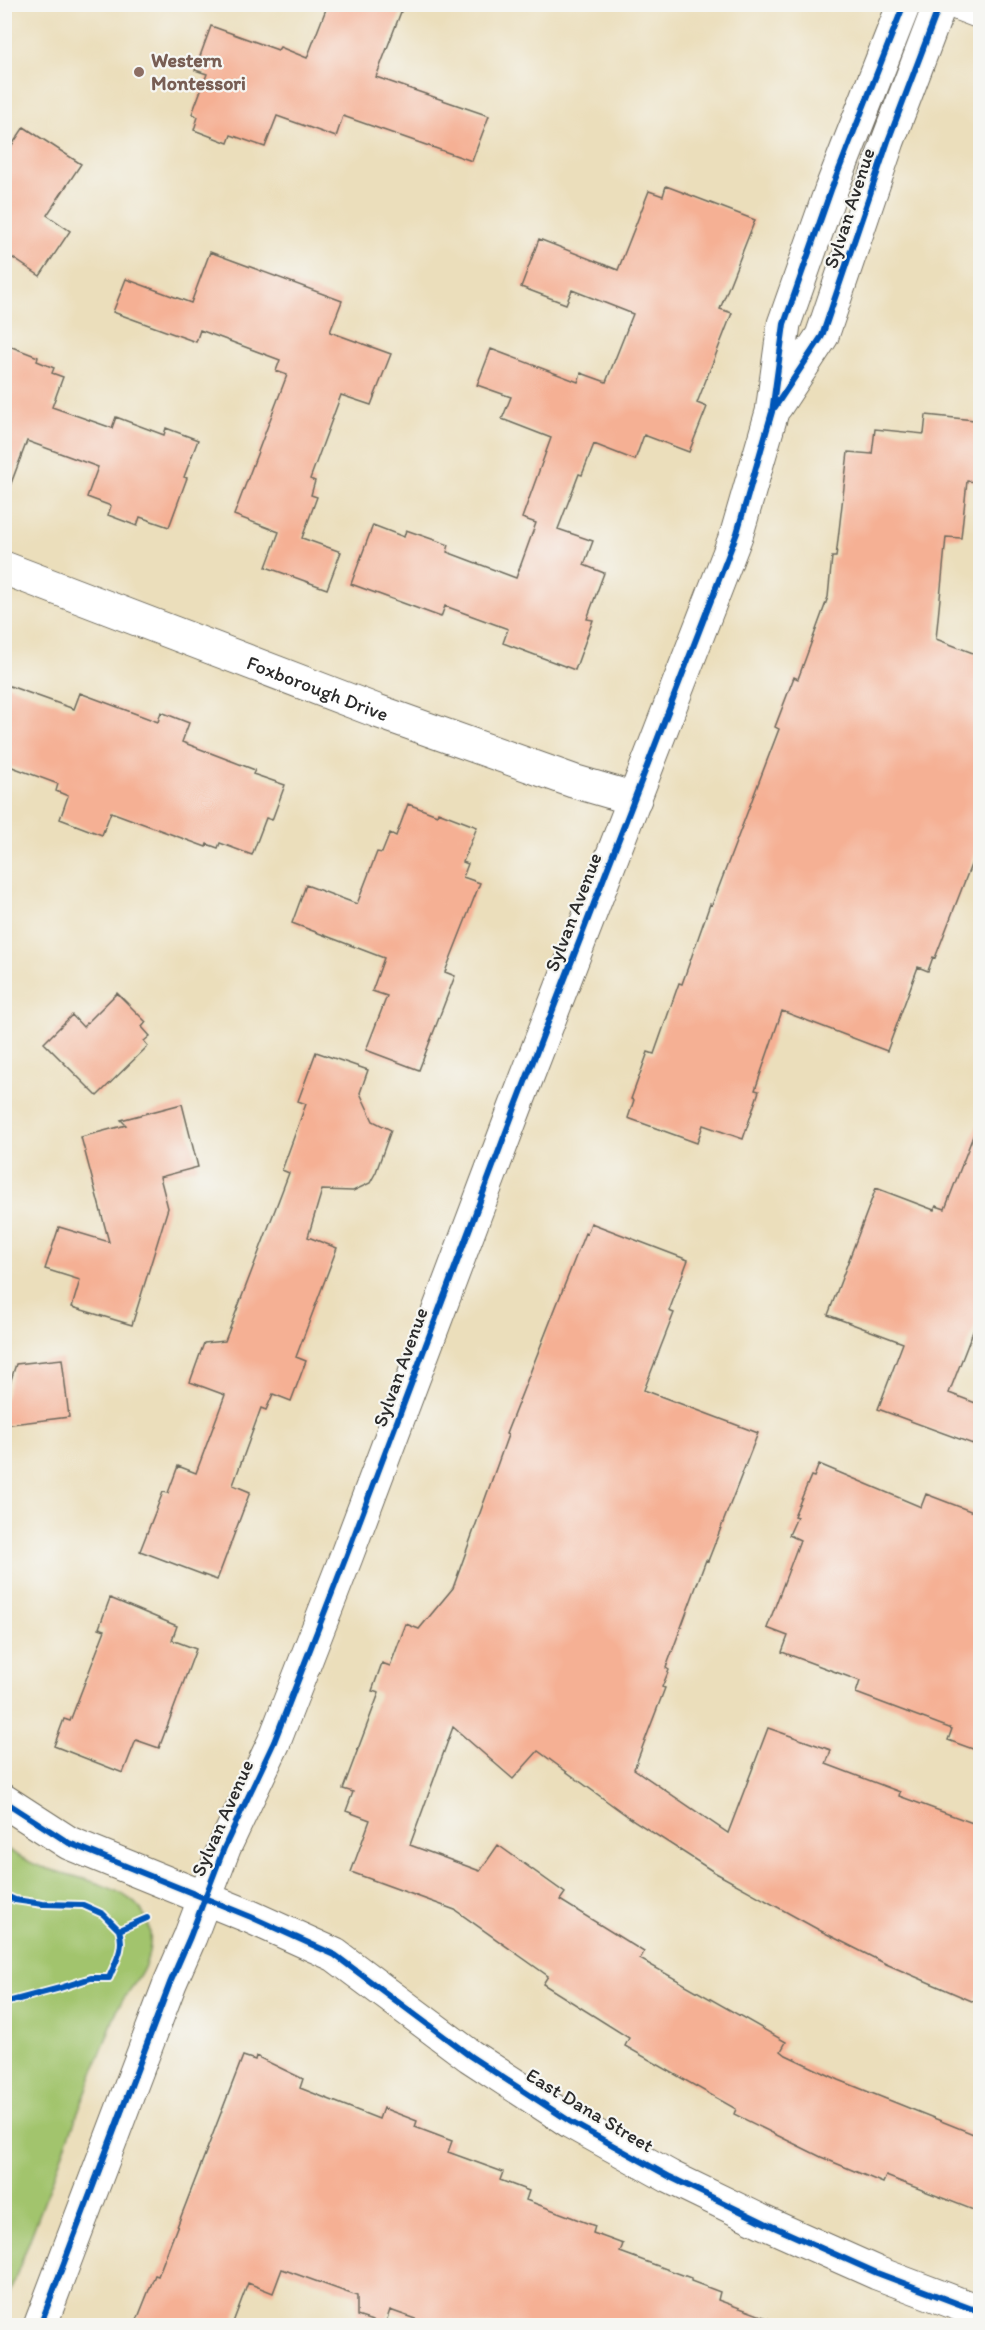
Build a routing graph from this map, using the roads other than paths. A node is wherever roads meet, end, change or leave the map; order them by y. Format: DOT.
graph roads {
  1 [pos="904,4"];
  2 [pos="940,4"];
  3 [pos="959,4"];
  4 [pos="981,12"];
  5 [pos="772,412"];
  6 [pos="4,568"];
  7 [pos="634,799"];
  8 [pos="4,1801"];
  9 [pos="204,1898"];
  10 [pos="981,2312"];
  11 [pos="40,2325"];
  1 -- 5 [label="street, Sylvan Avenue"];
  2 -- 5 [label="street, Sylvan Avenue"];
  3 -- 4 [label="street"];
  5 -- 7 [label="street, Sylvan Avenue"];
  6 -- 7 [label="street, Foxborough Drive"];
  7 -- 9 [label="street, Sylvan Avenue"];
  8 -- 9 [label="street, East Dana Street"];
  9 -- 10 [label="street, East Dana Street"];
  9 -- 11 [label="street, Sylvan Avenue"];
}
